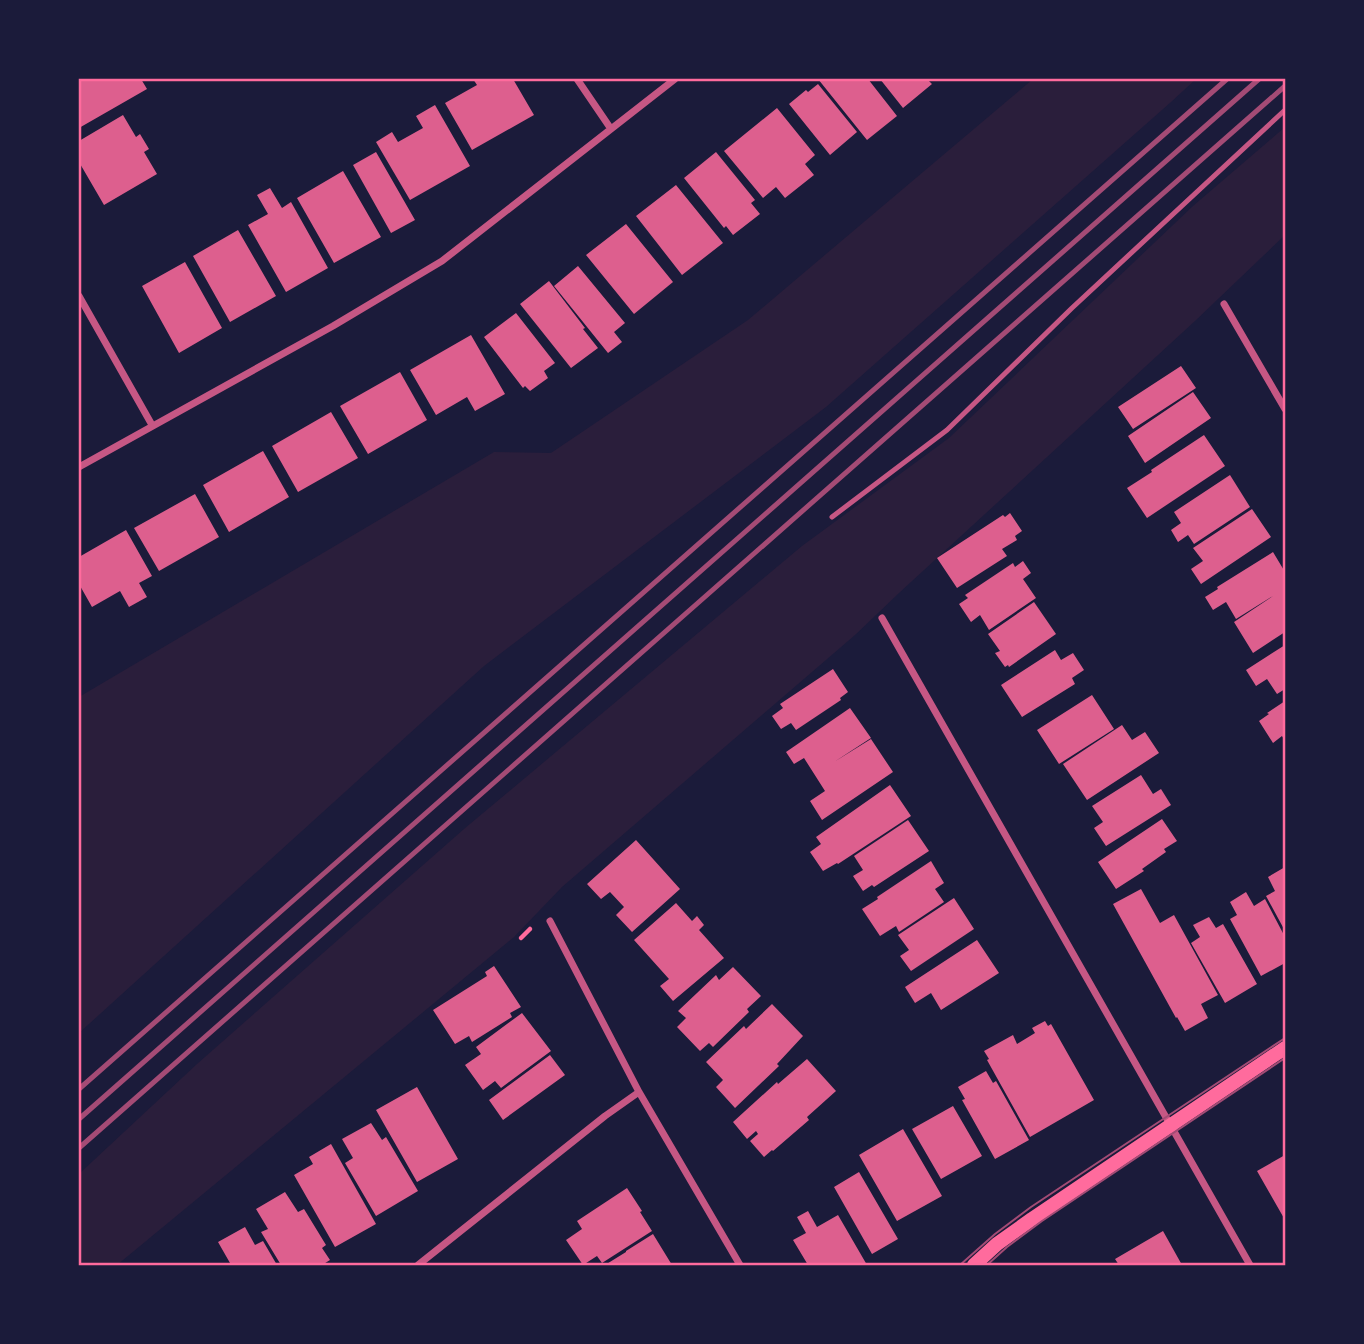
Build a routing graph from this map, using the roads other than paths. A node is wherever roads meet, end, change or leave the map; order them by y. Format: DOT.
graph roads {
  1 [pos="577,79"];
  2 [pos="675,79"];
  3 [pos="1285,110"];
  4 [pos="611,128"];
  5 [pos="79,296"];
  6 [pos="1224,304"];
  7 [pos="1285,409"];
  8 [pos="152,425"];
  9 [pos="79,467"];
  10 [pos="832,517"];
  11 [pos="882,618"];
  12 [pos="550,921"];
  13 [pos="1285,1048"];
  14 [pos="639,1092"];
  15 [pos="1170,1125"];
  16 [pos="418,1265"];
  17 [pos="740,1265"];
  18 [pos="974,1265"];
  19 [pos="1250,1265"];
  1 -- 4 [label="street"];
  2 -- 4 [label="street"];
  3 -- 10 [label="lane"];
  4 -- 8 [label="street"];
  5 -- 8 [label="street"];
  6 -- 7 [label="street"];
  8 -- 9 [label="street"];
  11 -- 15 [label="street"];
  12 -- 14 [label="street"];
  13 -- 15 [label="main road"];
  14 -- 16 [label="street"];
  14 -- 17 [label="street"];
  15 -- 18 [label="main road"];
  15 -- 19 [label="street"];
}
